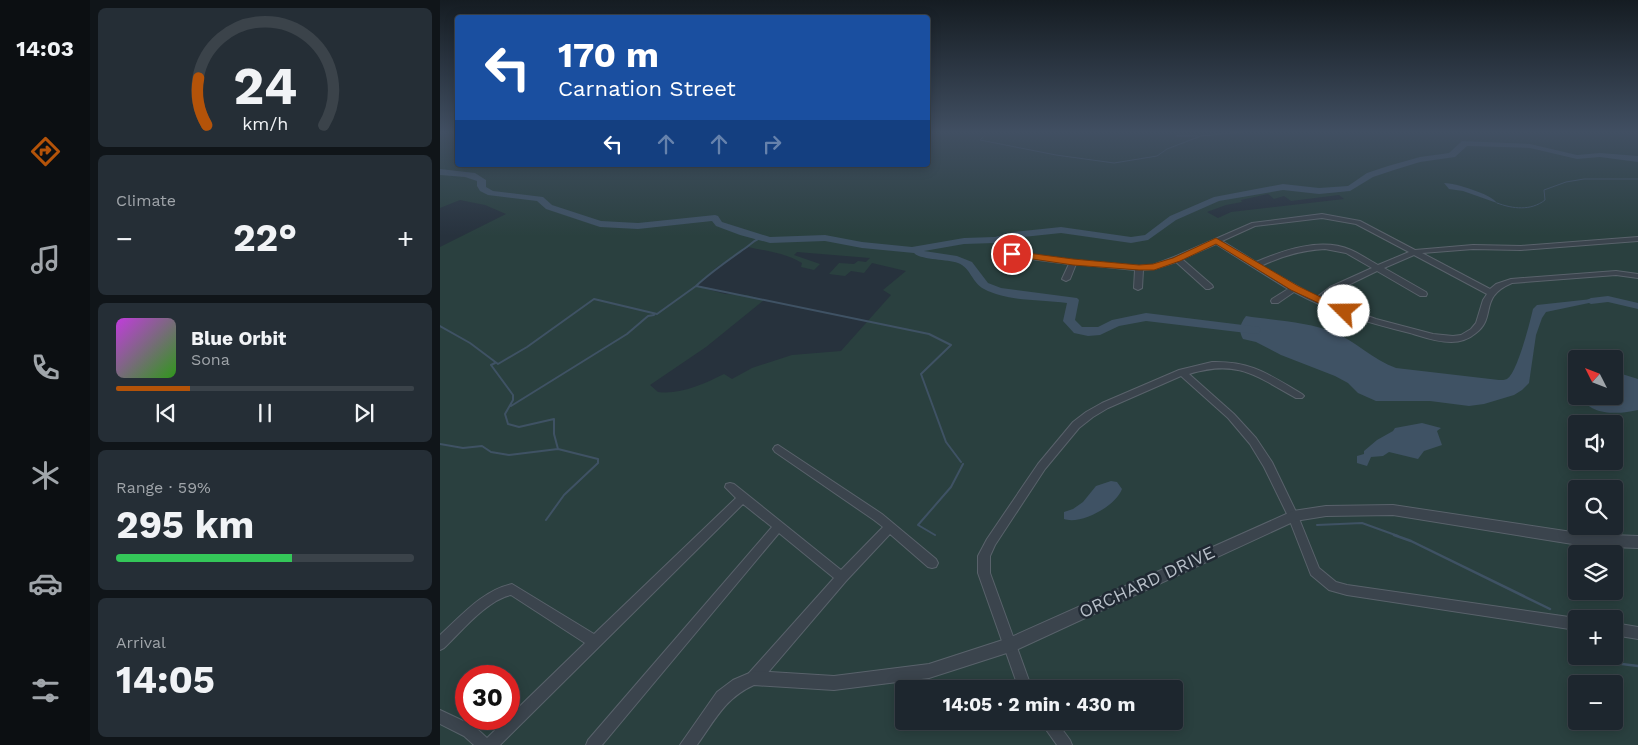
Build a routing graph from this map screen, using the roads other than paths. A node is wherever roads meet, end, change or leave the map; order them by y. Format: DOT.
graph roads {
  1 [pos="1638,238"];
  2 [pos="1216,241"];
  3 [pos="1415,252"];
  4 [pos="1001,253"];
  5 [pos="1177,260"];
  6 [pos="1073,262"];
  7 [pos="1256,265"];
  8 [pos="1139,268"];
  9 [pos="1379,269"];
  10 [pos="1638,276"];
  11 [pos="1066,279"];
  12 [pos="1209,287"];
  13 [pos="1138,288"];
  14 [pos="1295,288"];
  15 [pos="1489,292"];
  16 [pos="1423,294"];
  17 [pos="1318,300"];
  18 [pos="1275,301"];
  19 [pos="1182,372"];
  20 [pos="1299,396"];
  21 [pos="778,449"];
  22 [pos="730,487"];
  23 [pos="742,498"];
  24 [pos="1293,516"];
  25 [pos="778,527"];
  26 [pos="890,527"];
  27 [pos="1638,542"];
  28 [pos="932,564"];
  29 [pos="842,576"];
  30 [pos="1568,623"];
  31 [pos="1623,630"];
  32 [pos="1638,633"];
  33 [pos="595,642"];
  34 [pos="440,644"];
  35 [pos="1011,645"];
  36 [pos="754,678"];
  37 [pos="1023,680"];
  38 [pos="442,720"];
  39 [pos="1053,730"];
  40 [pos="1062,744"];
  41 [pos="484,745"];
  42 [pos="490,745"];
  43 [pos="593,745"];
  44 [pos="688,745"];
  1 -- 3 [label="street"];
  2 -- 3 [label="street"];
  2 -- 5 [label="street"];
  2 -- 7 [label="street"];
  3 -- 9 [label="street"];
  3 -- 15 [label="street"];
  4 -- 6 [label="street"];
  5 -- 8 [label="street"];
  5 -- 12 [label="street"];
  6 -- 8 [label="street"];
  6 -- 11 [label="street"];
  7 -- 9 [label="street"];
  7 -- 14 [label="street"];
  8 -- 13 [label="street"];
  9 -- 16 [label="street"];
  9 -- 17 [label="street"];
  10 -- 15 [label="street"];
  14 -- 17 [label="street"];
  14 -- 18 [label="street"];
  15 -- 17 [label="street"];
  19 -- 20 [label="street"];
  19 -- 24 [label="street"];
  19 -- 35 [label="street"];
  21 -- 26 [label="street"];
  22 -- 23 [label="street"];
  23 -- 25 [label="street"];
  23 -- 33 [label="street"];
  24 -- 27 [label="street, ORCHARD DRIVE"];
  24 -- 30 [label="street"];
  24 -- 35 [label="street, ORCHARD DRIVE"];
  25 -- 29 [label="street"];
  25 -- 43 [label="street"];
  26 -- 28 [label="street"];
  26 -- 29 [label="street"];
  29 -- 36 [label="street"];
  31 -- 32 [label="street"];
  33 -- 34 [label="street"];
  33 -- 42 [label="street"];
  35 -- 36 [label="street, ORCHARD DRIVE"];
  35 -- 37 [label="street"];
  36 -- 44 [label="street"];
  38 -- 41 [label="street"];
  39 -- 40 [label="street"];
}
